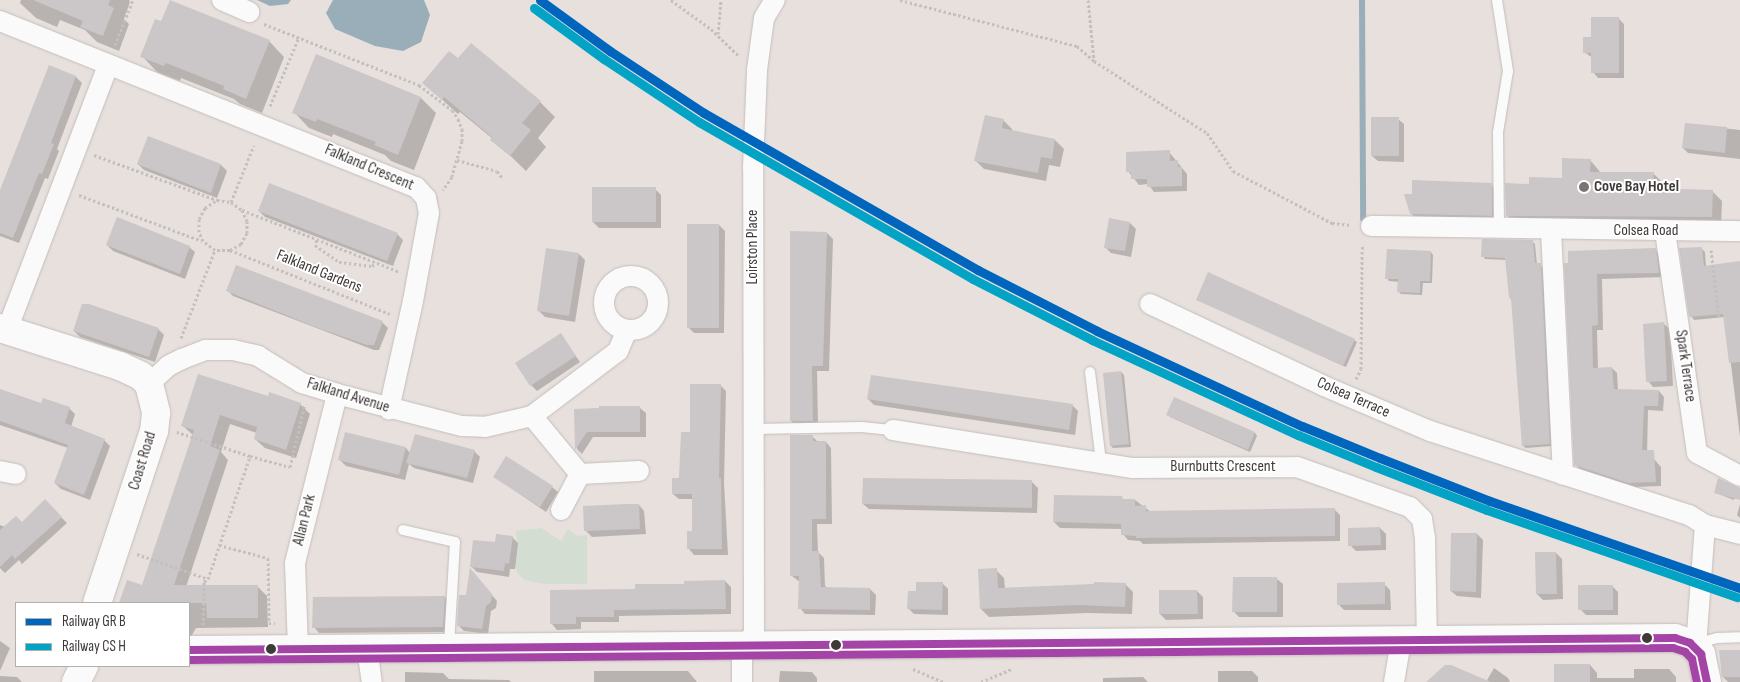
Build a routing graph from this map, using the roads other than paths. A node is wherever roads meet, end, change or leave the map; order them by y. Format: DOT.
graph roads {
  1 [pos="222,0"];
  2 [pos="775,0"];
  3 [pos="1497,0"];
  4 [pos="249,12"];
  5 [pos="0,21"];
  6 [pos="108,65"];
  7 [pos="1371,226"];
  8 [pos="1499,229"];
  9 [pos="1551,230"];
  10 [pos="1665,230"];
  11 [pos="1740,231"];
  12 [pos="1150,304"];
  13 [pos="4,329"];
  14 [pos="626,330"];
  15 [pos="1090,372"];
  16 [pos="149,384"];
  17 [pos="337,394"];
  18 [pos="389,408"];
  19 [pos="532,416"];
  20 [pos="754,429"];
  21 [pos="893,430"];
  22 [pos="1101,462"];
  23 [pos="639,471"];
  24 [pos="580,474"];
  25 [pos="1563,476"];
  26 [pos="1740,476"];
  27 [pos="561,510"];
  28 [pos="1704,525"];
  29 [pos="403,530"];
  30 [pos="1740,534"];
  31 [pos="97,602"];
  32 [pos="297,637"];
  33 [pos="1740,637"];
  34 [pos="1414,641"];
  35 [pos="745,645"];
  36 [pos="367,648"];
  37 [pos="449,648"];
  38 [pos="1696,648"];
  39 [pos="190,650"];
  40 [pos="84,667"];
  41 [pos="76,682"];
  42 [pos="372,682"];
  43 [pos="742,682"];
  44 [pos="1394,682"];
  45 [pos="1707,682"];
  1 -- 4 [label="street"];
  2 -- 20 [label="street, Loirston Place"];
  3 -- 8 [label="lane"];
  5 -- 6 [label="street, Falkland Crescent"];
  6 -- 13 [label="street"];
  6 -- 18 [label="street, Falkland Crescent"];
  7 -- 8 [label="street, Colsea Road"];
  8 -- 9 [label="street, Colsea Road"];
  9 -- 10 [label="street, Colsea Road"];
  9 -- 25 [label="street"];
  10 -- 11 [label="street, Colsea Road"];
  10 -- 26 [label="street, Spark Terrace"];
  12 -- 25 [label="street, Colsea Terrace"];
  13 -- 16 [label="street"];
  14 -- 19 [label="street, Falkland Avenue"];
  15 -- 22 [label="lane"];
  16 -- 17 [label="street, Falkland Avenue"];
  16 -- 31 [label="street, Coast Road"];
  17 -- 18 [label="street, Falkland Avenue"];
  17 -- 32 [label="street, Allan Park"];
  18 -- 19 [label="street, Falkland Avenue"];
  19 -- 24 [label="street"];
  20 -- 21 [label="lane"];
  20 -- 35 [label="street, Loirston Place"];
  21 -- 22 [label="street, Burnbutts Crescent"];
  22 -- 34 [label="street, Burnbutts Crescent"];
  23 -- 24 [label="street"];
  24 -- 27 [label="street"];
  25 -- 28 [label="street"];
  28 -- 30 [label="street"];
  28 -- 38 [label="street"];
  29 -- 37 [label="lane"];
  32 -- 36 [label="street"];
  32 -- 39 [label="street"];
  33 -- 38 [label="lane"];
  34 -- 35 [label="street"];
  34 -- 38 [label="street"];
  34 -- 44 [label="street, Burnbutts Crescent"];
  35 -- 37 [label="street"];
  35 -- 43 [label="street, Loirston Place"];
  36 -- 37 [label="street"];
  36 -- 42 [label="street"];
  38 -- 45 [label="street"];
  40 -- 41 [label="street"];
}
